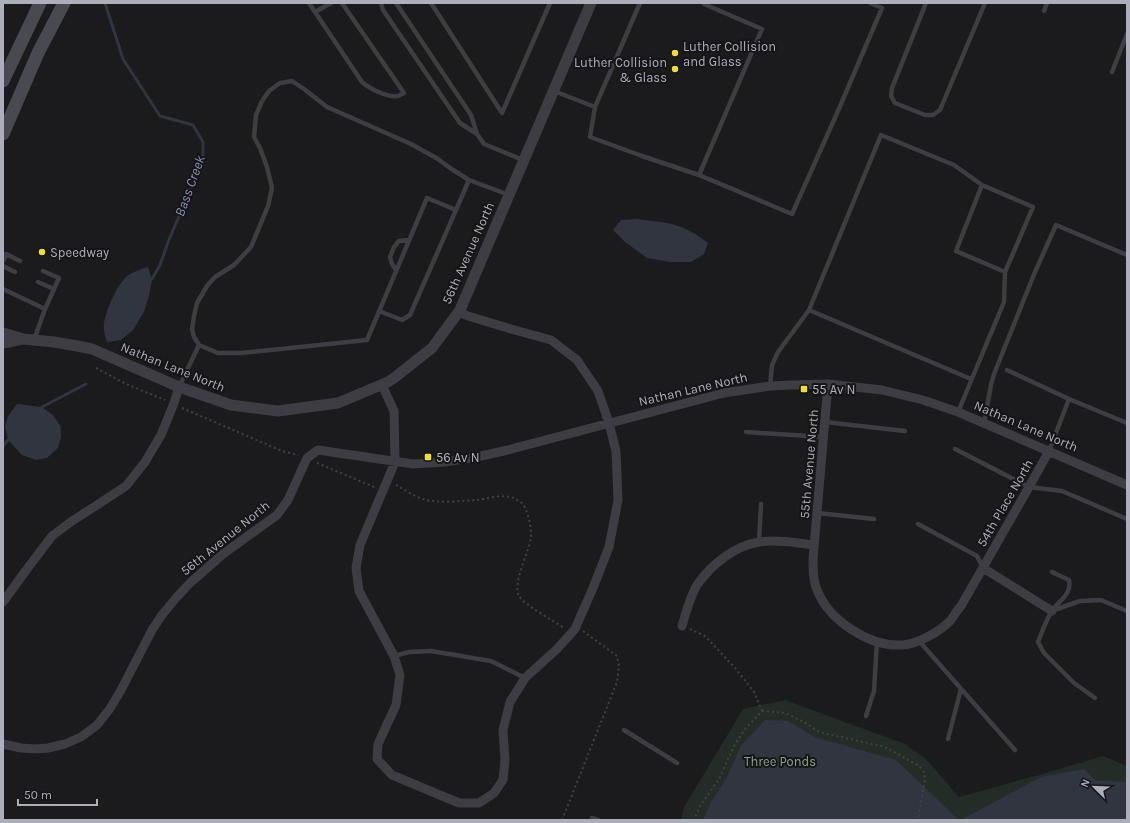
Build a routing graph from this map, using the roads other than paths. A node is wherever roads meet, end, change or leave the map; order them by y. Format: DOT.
graph roads {
  1 [pos="40,3"];
  2 [pos="64,3"];
  3 [pos="309,3"];
  4 [pos="331,3"];
  5 [pos="342,3"];
  6 [pos="381,3"];
  7 [pos="396,3"];
  8 [pos="431,3"];
  9 [pos="550,3"];
  10 [pos="592,3"];
  11 [pos="640,3"];
  12 [pos="703,3"];
  13 [pos="870,3"];
  14 [pos="926,3"];
  15 [pos="985,3"];
  16 [pos="1047,3"];
  17 [pos="1044,11"];
  18 [pos="315,12"];
  19 [pos="1127,34"];
  20 [pos="1112,72"];
  21 [pos="3,80"];
  22 [pos="554,91"];
  23 [pos="595,107"];
  24 [pos="3,134"];
  25 [pos="477,134"];
  26 [pos="524,161"];
  27 [pos="699,175"];
  28 [pos="470,180"];
  29 [pos="982,185"];
  30 [pos="509,195"];
  31 [pos="456,210"];
  32 [pos="409,240"];
  33 [pos="1127,255"];
  34 [pos="3,261"];
  35 [pos="20,261"];
  36 [pos="3,266"];
  37 [pos="396,270"];
  38 [pos="43,271"];
  39 [pos="15,272"];
  40 [pos="1005,272"];
  41 [pos="38,282"];
  42 [pos="3,289"];
  43 [pos="54,289"];
  44 [pos="45,308"];
  45 [pos="809,310"];
  46 [pos="379,311"];
  47 [pos="459,312"];
  48 [pos="3,333"];
  49 [pos="29,340"];
  50 [pos="3,343"];
  51 [pos="199,345"];
  52 [pos="1007,370"];
  53 [pos="971,379"];
  54 [pos="828,384"];
  55 [pos="382,385"];
  56 [pos="770,386"];
  57 [pos="179,387"];
  58 [pos="1069,399"];
  59 [pos="958,412"];
  60 [pos="826,422"];
  61 [pos="610,423"];
  62 [pos="984,423"];
  63 [pos="1127,423"];
  64 [pos="905,431"];
  65 [pos="746,432"];
  66 [pos="824,437"];
  67 [pos="955,449"];
  68 [pos="1049,451"];
  69 [pos="395,462"];
  70 [pos="1127,485"];
  71 [pos="1029,487"];
  72 [pos="761,504"];
  73 [pos="818,513"];
  74 [pos="874,519"];
  75 [pos="1127,519"];
  76 [pos="918,524"];
  77 [pos="759,542"];
  78 [pos="814,545"];
  79 [pos="983,568"];
  80 [pos="1052,572"];
  81 [pos="3,602"];
  82 [pos="1052,610"];
  83 [pos="1127,611"];
  84 [pos="682,626"];
  85 [pos="877,641"];
  86 [pos="919,641"];
  87 [pos="394,656"];
  88 [pos="525,678"];
  89 [pos="961,689"];
  90 [pos="1095,698"];
  91 [pos="866,716"];
  92 [pos="624,730"];
  93 [pos="948,739"];
  94 [pos="3,744"];
  95 [pos="1015,750"];
  96 [pos="677,763"];
  97 [pos="592,818"];
  98 [pos="598,820"];
  1 -- 21 [label="main road"];
  2 -- 24 [label="main road"];
  3 -- 18 [label="lane"];
  4 -- 18 [label="lane"];
  5 -- 18 [label="lane"];
  6 -- 25 [label="lane"];
  7 -- 25 [label="lane"];
  8 -- 9 [label="lane"];
  10 -- 22 [label="street, 56th Avenue North"];
  11 -- 23 [label="lane"];
  12 -- 27 [label="lane"];
  13 -- 27 [label="lane"];
  14 -- 15 [label="lane"];
  16 -- 17 [label="lane"];
  19 -- 20 [label="lane"];
  22 -- 23 [label="lane"];
  22 -- 26 [label="street, 56th Avenue North"];
  23 -- 27 [label="lane"];
  25 -- 26 [label="lane"];
  26 -- 30 [label="street, 56th Avenue North"];
  28 -- 30 [label="lane"];
  28 -- 31 [label="lane"];
  28 -- 51 [label="lane"];
  29 -- 40 [label="lane"];
  29 -- 40 [label="lane"];
  29 -- 45 [label="lane"];
  30 -- 47 [label="street, 56th Avenue North"];
  31 -- 32 [label="lane"];
  31 -- 46 [label="lane"];
  32 -- 37 [label="lane"];
  32 -- 37 [label="lane"];
  33 -- 62 [label="lane"];
  34 -- 35 [label="lane"];
  36 -- 39 [label="lane"];
  37 -- 46 [label="lane"];
  38 -- 43 [label="lane"];
  40 -- 53 [label="lane"];
  41 -- 43 [label="lane"];
  42 -- 44 [label="lane"];
  43 -- 44 [label="lane"];
  44 -- 49 [label="lane"];
  45 -- 53 [label="lane"];
  45 -- 56 [label="lane"];
  46 -- 51 [label="lane"];
  47 -- 55 [label="street, 56th Avenue North"];
  47 -- 61 [label="street"];
  48 -- 49 [label="street, Nathan Lane North"];
  49 -- 50 [label="street, Nathan Lane North"];
  49 -- 57 [label="street, Nathan Lane North"];
  51 -- 57 [label="lane"];
  52 -- 58 [label="lane"];
  53 -- 59 [label="lane"];
  54 -- 56 [label="street, Nathan Lane North"];
  54 -- 59 [label="street, Nathan Lane North"];
  54 -- 60 [label="street, 55th Avenue North"];
  55 -- 57 [label="street, Nathan Lane North"];
  55 -- 69 [label="street"];
  56 -- 61 [label="street, Nathan Lane North"];
  57 -- 81 [label="street"];
  58 -- 63 [label="lane"];
  58 -- 68 [label="lane"];
  59 -- 62 [label="street, Nathan Lane North"];
  60 -- 64 [label="lane"];
  60 -- 66 [label="street, 55th Avenue North"];
  61 -- 69 [label="street, Nathan Lane North"];
  61 -- 88 [label="street"];
  62 -- 68 [label="street, Nathan Lane North"];
  65 -- 66 [label="lane"];
  66 -- 73 [label="street, 55th Avenue North"];
  67 -- 71 [label="lane"];
  68 -- 70 [label="street, Nathan Lane North"];
  68 -- 71 [label="street, 54th Place North"];
  69 -- 87 [label="street"];
  69 -- 94 [label="street, 56th Avenue North"];
  71 -- 75 [label="lane"];
  71 -- 79 [label="street, 54th Place North"];
  72 -- 77 [label="lane"];
  73 -- 74 [label="lane"];
  73 -- 78 [label="street, 55th Avenue North"];
  76 -- 79 [label="lane"];
  77 -- 78 [label="street"];
  77 -- 84 [label="street"];
  78 -- 85 [label="street, 55th Avenue North"];
  79 -- 82 [label="street"];
  79 -- 86 [label="street, 54th Place North"];
  80 -- 82 [label="lane"];
  82 -- 83 [label="lane"];
  82 -- 90 [label="lane"];
  85 -- 86 [label="street, 54th Place North"];
  85 -- 91 [label="lane"];
  86 -- 89 [label="lane"];
  87 -- 88 [label="lane"];
  87 -- 88 [label="street"];
  89 -- 93 [label="lane"];
  89 -- 95 [label="lane"];
  92 -- 96 [label="lane"];
  97 -- 98 [label="lane"];
}
